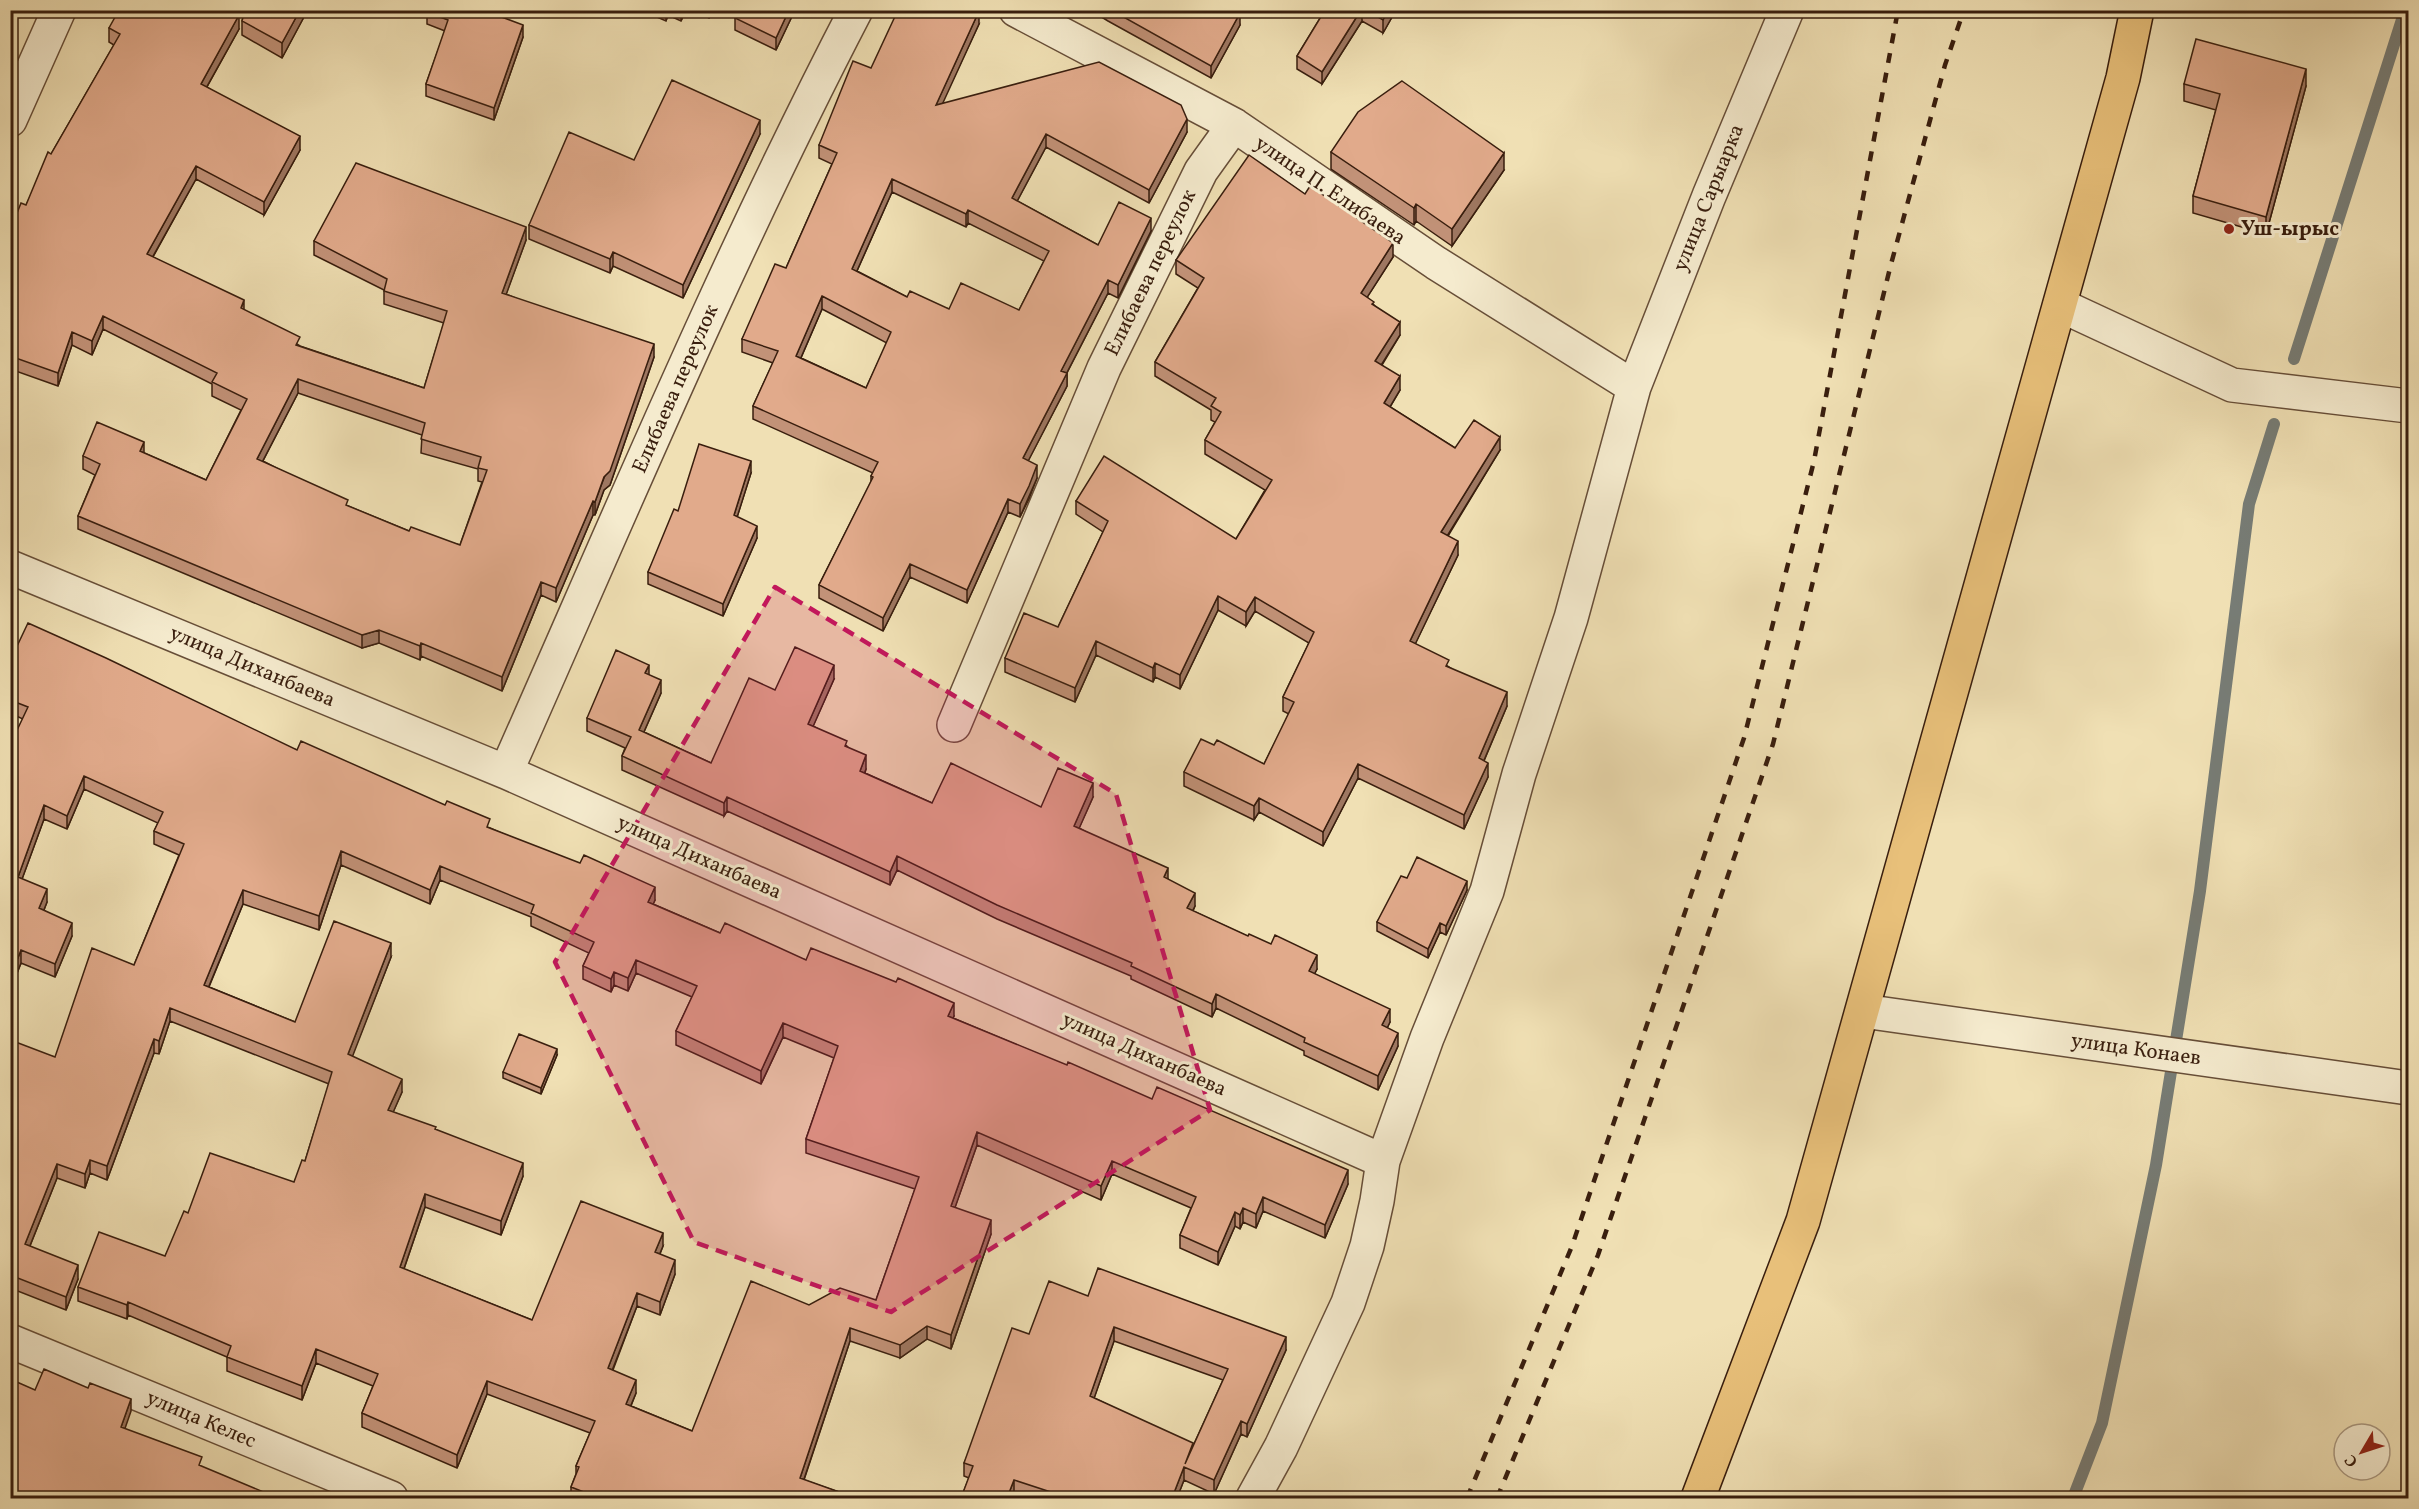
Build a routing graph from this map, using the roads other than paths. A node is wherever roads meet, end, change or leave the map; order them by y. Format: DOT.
graph roads {
  1 [pos="58,10"];
  2 [pos="856,10"];
  3 [pos="1016,10"];
  4 [pos="1787,10"];
  5 [pos="2137,10"];
  6 [pos="10,120"];
  7 [pos="1234,125"];
  8 [pos="2060,305"];
  9 [pos="1634,387"];
  10 [pos="2409,406"];
  11 [pos="10,567"];
  12 [pos="954,725"];
  13 [pos="506,772"];
  14 [pos="1863,1011"];
  15 [pos="2409,1088"];
  16 [pos="1383,1161"];
  17 [pos="10,1341"];
  18 [pos="391,1498"];
  19 [pos="1253,1498"];
  20 [pos="1698,1498"];
  1 -- 6 [label="street"];
  2 -- 13 [label="street, Елибаева переулок"];
  3 -- 7 [label="street, улица П. Елибаева"];
  4 -- 9 [label="street, улица Сарыарка"];
  5 -- 8 [label="main road"];
  7 -- 9 [label="street, улица П. Елибаева"];
  7 -- 12 [label="street, Елибаева переулок"];
  8 -- 10 [label="street"];
  8 -- 14 [label="main road"];
  9 -- 16 [label="street, улица Сарыарка"];
  11 -- 13 [label="street, улица Диханбаева"];
  13 -- 16 [label="street, улица Диханбаева"];
  14 -- 15 [label="street, улица Конаев"];
  14 -- 20 [label="main road"];
  16 -- 19 [label="street, улица Сарыарка"];
  17 -- 18 [label="street, улица Келес"];
}
